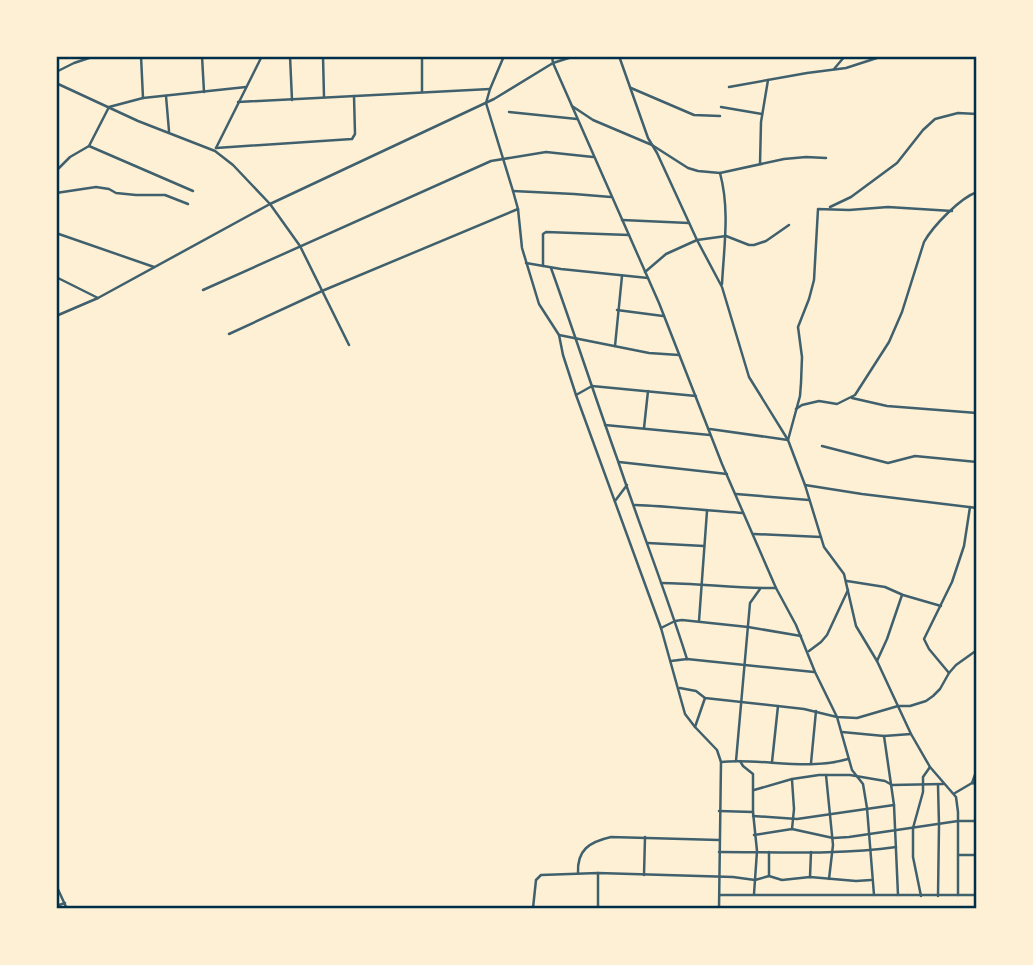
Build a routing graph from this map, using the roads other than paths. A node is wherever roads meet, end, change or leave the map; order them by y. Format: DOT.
graph roads {
  1 [pos="95,56"];
  2 [pos="141,56"];
  3 [pos="202,56"];
  4 [pos="262,56"];
  5 [pos="290,56"];
  6 [pos="323,56"];
  7 [pos="422,56"];
  8 [pos="504,56"];
  9 [pos="552,56"];
  10 [pos="575,56"];
  11 [pos="619,56"];
  12 [pos="845,56"];
  13 [pos="883,56"];
  14 [pos="553,64"];
  15 [pos="833,70"];
  16 [pos="56,72"];
  17 [pos="768,79"];
  18 [pos="56,83"];
  19 [pos="246,86"];
  20 [pos="729,86"];
  21 [pos="631,88"];
  22 [pos="490,89"];
  23 [pos="204,92"];
  24 [pos="422,92"];
  25 [pos="166,96"];
  26 [pos="354,96"];
  27 [pos="324,97"];
  28 [pos="143,98"];
  29 [pos="292,100"];
  30 [pos="238,102"];
  31 [pos="486,103"];
  32 [pos="572,106"];
  33 [pos="109,107"];
  34 [pos="722,107"];
  35 [pos="509,112"];
  36 [pos="762,114"];
  37 [pos="977,114"];
  38 [pos="720,116"];
  39 [pos="577,119"];
  40 [pos="169,132"];
  41 [pos="652,145"];
  42 [pos="89,146"];
  43 [pos="216,149"];
  44 [pos="593,157"];
  45 [pos="503,158"];
  46 [pos="826,158"];
  47 [pos="760,164"];
  48 [pos="56,170"];
  49 [pos="720,173"];
  50 [pos="193,191"];
  51 [pos="513,191"];
  52 [pos="977,192"];
  53 [pos="56,193"];
  54 [pos="612,198"];
  55 [pos="188,204"];
  56 [pos="270,204"];
  57 [pos="518,209"];
  58 [pos="828,209"];
  59 [pos="952,211"];
  60 [pos="622,220"];
  61 [pos="689,223"];
  62 [pos="789,225"];
  63 [pos="56,233"];
  64 [pos="629,235"];
  65 [pos="726,236"];
  66 [pos="696,240"];
  67 [pos="300,246"];
  68 [pos="526,262"];
  69 [pos="543,266"];
  70 [pos="154,267"];
  71 [pos="551,268"];
  72 [pos="645,272"];
  73 [pos="622,276"];
  74 [pos="56,277"];
  75 [pos="648,278"];
  76 [pos="722,287"];
  77 [pos="203,290"];
  78 [pos="322,291"];
  79 [pos="98,298"];
  80 [pos="617,310"];
  81 [pos="56,316"];
  82 [pos="664,316"];
  83 [pos="229,334"];
  84 [pos="559,334"];
  85 [pos="577,338"];
  86 [pos="349,345"];
  87 [pos="615,346"];
  88 [pos="679,355"];
  89 [pos="592,386"];
  90 [pos="648,391"];
  91 [pos="576,395"];
  92 [pos="696,396"];
  93 [pos="852,398"];
  94 [pos="796,410"];
  95 [pos="977,413"];
  96 [pos="605,425"];
  97 [pos="644,428"];
  98 [pos="709,429"];
  99 [pos="711,435"];
  100 [pos="788,440"];
  101 [pos="822,446"];
  102 [pos="618,462"];
  103 [pos="977,462"];
  104 [pos="727,474"];
  105 [pos="627,485"];
  106 [pos="805,485"];
  107 [pos="735,494"];
  108 [pos="809,500"];
  109 [pos="615,502"];
  110 [pos="635,505"];
  111 [pos="970,507"];
  112 [pos="977,508"];
  113 [pos="707,511"];
  114 [pos="743,513"];
  115 [pos="753,534"];
  116 [pos="821,537"];
  117 [pos="647,543"];
  118 [pos="704,546"];
  119 [pos="847,581"];
  120 [pos="661,583"];
  121 [pos="701,584"];
  122 [pos="776,588"];
  123 [pos="760,589"];
  124 [pos="848,590"];
  125 [pos="902,595"];
  126 [pos="942,606"];
  127 [pos="675,621"];
  128 [pos="699,621"];
  129 [pos="748,627"];
  130 [pos="661,628"];
  131 [pos="801,636"];
  132 [pos="977,650"];
  133 [pos="808,652"];
  134 [pos="687,659"];
  135 [pos="671,661"];
  136 [pos="877,661"];
  137 [pos="745,664"];
  138 [pos="815,672"];
  139 [pos="949,673"];
  140 [pos="679,688"];
  141 [pos="705,698"];
  142 [pos="741,701"];
  143 [pos="778,706"];
  144 [pos="898,706"];
  145 [pos="816,711"];
  146 [pos="837,717"];
  147 [pos="695,727"];
  148 [pos="841,732"];
  149 [pos="911,734"];
  150 [pos="884,736"];
  151 [pos="848,759"];
  152 [pos="738,761"];
  153 [pos="721,762"];
  154 [pos="772,762"];
  155 [pos="811,764"];
  156 [pos="930,767"];
  157 [pos="977,769"];
  158 [pos="826,775"];
  159 [pos="859,778"];
  160 [pos="792,779"];
  161 [pos="975,783"];
  162 [pos="945,784"];
  163 [pos="892,785"];
  164 [pos="923,785"];
  165 [pos="938,785"];
  166 [pos="754,790"];
  167 [pos="954,794"];
  168 [pos="894,805"];
  169 [pos="867,808"];
  170 [pos="719,811"];
  171 [pos="753,814"];
  172 [pos="830,814"];
  173 [pos="793,819"];
  174 [pos="958,821"];
  175 [pos="977,821"];
  176 [pos="939,825"];
  177 [pos="913,828"];
  178 [pos="792,829"];
  179 [pos="896,830"];
  180 [pos="869,834"];
  181 [pos="754,835"];
  182 [pos="645,837"];
  183 [pos="833,838"];
  184 [pos="719,840"];
  185 [pos="896,847"];
  186 [pos="871,850"];
  187 [pos="757,851"];
  188 [pos="719,852"];
  189 [pos="769,852"];
  190 [pos="811,852"];
  191 [pos="833,852"];
  192 [pos="958,855"];
  193 [pos="977,855"];
  194 [pos="578,873"];
  195 [pos="598,873"];
  196 [pos="644,875"];
  197 [pos="769,876"];
  198 [pos="719,877"];
  199 [pos="810,877"];
  200 [pos="829,879"];
  201 [pos="755,880"];
  202 [pos="873,880"];
  203 [pos="56,885"];
  204 [pos="754,894"];
  205 [pos="720,895"];
  206 [pos="874,895"];
  207 [pos="898,895"];
  208 [pos="958,895"];
  209 [pos="977,895"];
  210 [pos="921,896"];
  211 [pos="938,896"];
  212 [pos="65,903"];
  213 [pos="56,906"];
  214 [pos="533,908"];
  215 [pos="67,909"];
  216 [pos="502,909"];
  217 [pos="528,909"];
  218 [pos="566,909"];
  219 [pos="598,909"];
  220 [pos="719,909"];
  1 -- 16 [label="street"];
  2 -- 28 [label="street"];
  3 -- 23 [label="street"];
  4 -- 19 [label="street"];
  5 -- 29 [label="street"];
  6 -- 27 [label="street"];
  7 -- 24 [label="street"];
  8 -- 22 [label="street"];
  9 -- 14 [label="street"];
  10 -- 14 [label="street"];
  11 -- 21 [label="street"];
  12 -- 15 [label="street"];
  13 -- 15 [label="street"];
  14 -- 31 [label="street"];
  14 -- 32 [label="street"];
  15 -- 17 [label="street"];
  17 -- 20 [label="street"];
  17 -- 36 [label="street"];
  18 -- 33 [label="street"];
  19 -- 23 [label="street"];
  19 -- 30 [label="street"];
  21 -- 38 [label="street"];
  21 -- 41 [label="street"];
  22 -- 24 [label="street"];
  22 -- 31 [label="street"];
  23 -- 25 [label="street"];
  24 -- 26 [label="street"];
  25 -- 28 [label="street"];
  25 -- 40 [label="street"];
  26 -- 27 [label="street"];
  26 -- 43 [label="street"];
  27 -- 29 [label="street"];
  28 -- 33 [label="street"];
  29 -- 30 [label="street"];
  30 -- 43 [label="street"];
  31 -- 45 [label="street"];
  31 -- 56 [label="street"];
  32 -- 39 [label="street"];
  32 -- 41 [label="street"];
  33 -- 40 [label="street"];
  33 -- 42 [label="street"];
  34 -- 36 [label="street"];
  35 -- 39 [label="street"];
  36 -- 47 [label="street"];
  37 -- 58 [label="street"];
  39 -- 44 [label="street"];
  40 -- 43 [label="street"];
  41 -- 49 [label="street"];
  41 -- 61 [label="street"];
  42 -- 48 [label="street"];
  42 -- 50 [label="street"];
  43 -- 56 [label="street"];
  44 -- 45 [label="street"];
  44 -- 54 [label="street"];
  45 -- 51 [label="street"];
  45 -- 67 [label="street"];
  46 -- 47 [label="street"];
  47 -- 49 [label="street"];
  49 -- 65 [label="street"];
  51 -- 54 [label="street"];
  51 -- 57 [label="street"];
  52 -- 59 [label="street"];
  53 -- 55 [label="street"];
  54 -- 60 [label="street"];
  56 -- 67 [label="street"];
  56 -- 70 [label="street"];
  57 -- 68 [label="street"];
  57 -- 78 [label="street"];
  58 -- 59 [label="street"];
  58 -- 94 [label="street"];
  59 -- 93 [label="street"];
  60 -- 61 [label="street"];
  60 -- 64 [label="street"];
  61 -- 66 [label="street"];
  62 -- 65 [label="street"];
  63 -- 70 [label="street"];
  64 -- 69 [label="street"];
  64 -- 72 [label="street"];
  65 -- 66 [label="street"];
  65 -- 76 [label="street"];
  66 -- 72 [label="street"];
  66 -- 76 [label="street"];
  67 -- 77 [label="street"];
  67 -- 78 [label="street"];
  68 -- 69 [label="street"];
  68 -- 84 [label="street"];
  69 -- 71 [label="street"];
  70 -- 79 [label="street"];
  71 -- 73 [label="street"];
  71 -- 85 [label="street"];
  72 -- 75 [label="street"];
  73 -- 75 [label="street"];
  73 -- 80 [label="street"];
  74 -- 79 [label="street"];
  75 -- 82 [label="street"];
  76 -- 100 [label="street"];
  78 -- 83 [label="street"];
  78 -- 86 [label="street"];
  79 -- 81 [label="street"];
  80 -- 82 [label="street"];
  80 -- 87 [label="street"];
  82 -- 88 [label="street"];
  84 -- 85 [label="street"];
  84 -- 91 [label="street"];
  85 -- 87 [label="street"];
  85 -- 89 [label="street"];
  87 -- 88 [label="street"];
  88 -- 92 [label="street"];
  89 -- 90 [label="street"];
  89 -- 91 [label="street"];
  89 -- 96 [label="street"];
  90 -- 92 [label="street"];
  90 -- 97 [label="street"];
  91 -- 109 [label="street"];
  92 -- 98 [label="street"];
  93 -- 94 [label="street"];
  93 -- 95 [label="street"];
  94 -- 100 [label="street"];
  96 -- 97 [label="street"];
  96 -- 102 [label="street"];
  97 -- 99 [label="street"];
  98 -- 99 [label="street"];
  98 -- 100 [label="street"];
  99 -- 104 [label="street"];
  100 -- 106 [label="street"];
  101 -- 103 [label="street"];
  102 -- 104 [label="street"];
  102 -- 105 [label="street"];
  104 -- 107 [label="street"];
  105 -- 109 [label="street"];
  105 -- 110 [label="street"];
  106 -- 108 [label="street"];
  106 -- 111 [label="street"];
  107 -- 108 [label="street"];
  107 -- 114 [label="street"];
  108 -- 116 [label="street"];
  109 -- 130 [label="street"];
  110 -- 113 [label="street"];
  110 -- 117 [label="street"];
  111 -- 112 [label="street"];
  111 -- 126 [label="street"];
  113 -- 114 [label="street"];
  113 -- 118 [label="street"];
  114 -- 115 [label="street"];
  115 -- 116 [label="street"];
  115 -- 122 [label="street"];
  116 -- 119 [label="street"];
  117 -- 118 [label="street"];
  117 -- 120 [label="street"];
  118 -- 121 [label="street"];
  119 -- 124 [label="street"];
  119 -- 125 [label="street"];
  120 -- 121 [label="street"];
  120 -- 127 [label="street"];
  121 -- 123 [label="street"];
  121 -- 128 [label="street"];
  122 -- 123 [label="street"];
  122 -- 131 [label="street"];
  123 -- 129 [label="street"];
  124 -- 133 [label="street"];
  124 -- 136 [label="street"];
  125 -- 126 [label="street"];
  125 -- 136 [label="street"];
  126 -- 139 [label="street"];
  127 -- 128 [label="street"];
  127 -- 130 [label="street"];
  127 -- 134 [label="street"];
  128 -- 129 [label="street"];
  129 -- 131 [label="street"];
  129 -- 137 [label="street"];
  130 -- 135 [label="street"];
  131 -- 133 [label="street"];
  132 -- 139 [label="street"];
  133 -- 138 [label="street"];
  134 -- 135 [label="street"];
  134 -- 137 [label="street"];
  135 -- 140 [label="street"];
  136 -- 144 [label="street"];
  137 -- 138 [label="street"];
  137 -- 142 [label="street"];
  138 -- 146 [label="street"];
  139 -- 144 [label="street"];
  140 -- 141 [label="street"];
  140 -- 147 [label="street"];
  141 -- 142 [label="street"];
  141 -- 147 [label="street"];
  142 -- 143 [label="street"];
  142 -- 152 [label="street"];
  143 -- 145 [label="street"];
  143 -- 154 [label="street"];
  144 -- 146 [label="street"];
  144 -- 149 [label="street"];
  145 -- 146 [label="street"];
  145 -- 155 [label="street"];
  146 -- 148 [label="street"];
  147 -- 153 [label="street"];
  148 -- 150 [label="street"];
  148 -- 151 [label="street"];
  149 -- 150 [label="street"];
  149 -- 156 [label="street"];
  150 -- 163 [label="street"];
  151 -- 155 [label="street"];
  151 -- 159 [label="street"];
  152 -- 153 [label="street"];
  152 -- 154 [label="street"];
  152 -- 166 [label="street"];
  153 -- 170 [label="street"];
  154 -- 155 [label="street"];
  156 -- 162 [label="street"];
  156 -- 164 [label="street"];
  157 -- 161 [label="street"];
  158 -- 159 [label="street"];
  158 -- 160 [label="street"];
  158 -- 172 [label="street"];
  159 -- 163 [label="street"];
  159 -- 169 [label="street"];
  160 -- 166 [label="street"];
  160 -- 173 [label="street"];
  161 -- 167 [label="street"];
  162 -- 165 [label="street"];
  162 -- 167 [label="street"];
  163 -- 164 [label="street"];
  163 -- 168 [label="street"];
  164 -- 165 [label="street"];
  164 -- 177 [label="street"];
  165 -- 176 [label="street"];
  166 -- 171 [label="street"];
  167 -- 174 [label="street"];
  168 -- 169 [label="street"];
  168 -- 179 [label="street"];
  169 -- 172 [label="street"];
  169 -- 180 [label="street"];
  170 -- 171 [label="street"];
  170 -- 184 [label="street"];
  171 -- 173 [label="street"];
  171 -- 181 [label="street"];
  172 -- 173 [label="street"];
  172 -- 183 [label="street"];
  173 -- 178 [label="street"];
  174 -- 175 [label="street"];
  174 -- 176 [label="street"];
  174 -- 192 [label="street"];
  176 -- 177 [label="street"];
  176 -- 211 [label="street"];
  177 -- 179 [label="street"];
  177 -- 210 [label="street"];
  178 -- 181 [label="street"];
  178 -- 183 [label="street"];
  179 -- 180 [label="street"];
  179 -- 185 [label="street"];
  180 -- 183 [label="street"];
  180 -- 186 [label="street"];
  181 -- 187 [label="street"];
  182 -- 184 [label="street"];
  182 -- 194 [label="street"];
  182 -- 196 [label="street"];
  183 -- 191 [label="street"];
  184 -- 188 [label="street"];
  185 -- 186 [label="street"];
  185 -- 207 [label="street"];
  186 -- 191 [label="street"];
  186 -- 202 [label="street"];
  187 -- 188 [label="street"];
  187 -- 189 [label="street"];
  187 -- 201 [label="street"];
  188 -- 198 [label="street"];
  189 -- 190 [label="street"];
  189 -- 197 [label="street"];
  190 -- 191 [label="street"];
  190 -- 199 [label="street"];
  191 -- 200 [label="street"];
  192 -- 193 [label="street"];
  192 -- 208 [label="street"];
  194 -- 195 [label="street"];
  194 -- 214 [label="street"];
  195 -- 196 [label="street"];
  195 -- 219 [label="street"];
  196 -- 198 [label="street"];
  197 -- 199 [label="street"];
  197 -- 201 [label="street"];
  198 -- 201 [label="street"];
  198 -- 205 [label="street"];
  199 -- 200 [label="street"];
  200 -- 202 [label="street"];
  201 -- 204 [label="street"];
  202 -- 206 [label="street"];
  203 -- 212 [label="street"];
  204 -- 205 [label="street"];
  204 -- 206 [label="street"];
  205 -- 220 [label="street"];
  206 -- 207 [label="street"];
  207 -- 210 [label="street"];
  208 -- 209 [label="street"];
  208 -- 211 [label="street"];
  210 -- 211 [label="street"];
  212 -- 213 [label="street"];
  212 -- 215 [label="street"];
  214 -- 217 [label="street"];
  214 -- 218 [label="street"];
  216 -- 217 [label="street"];
}
